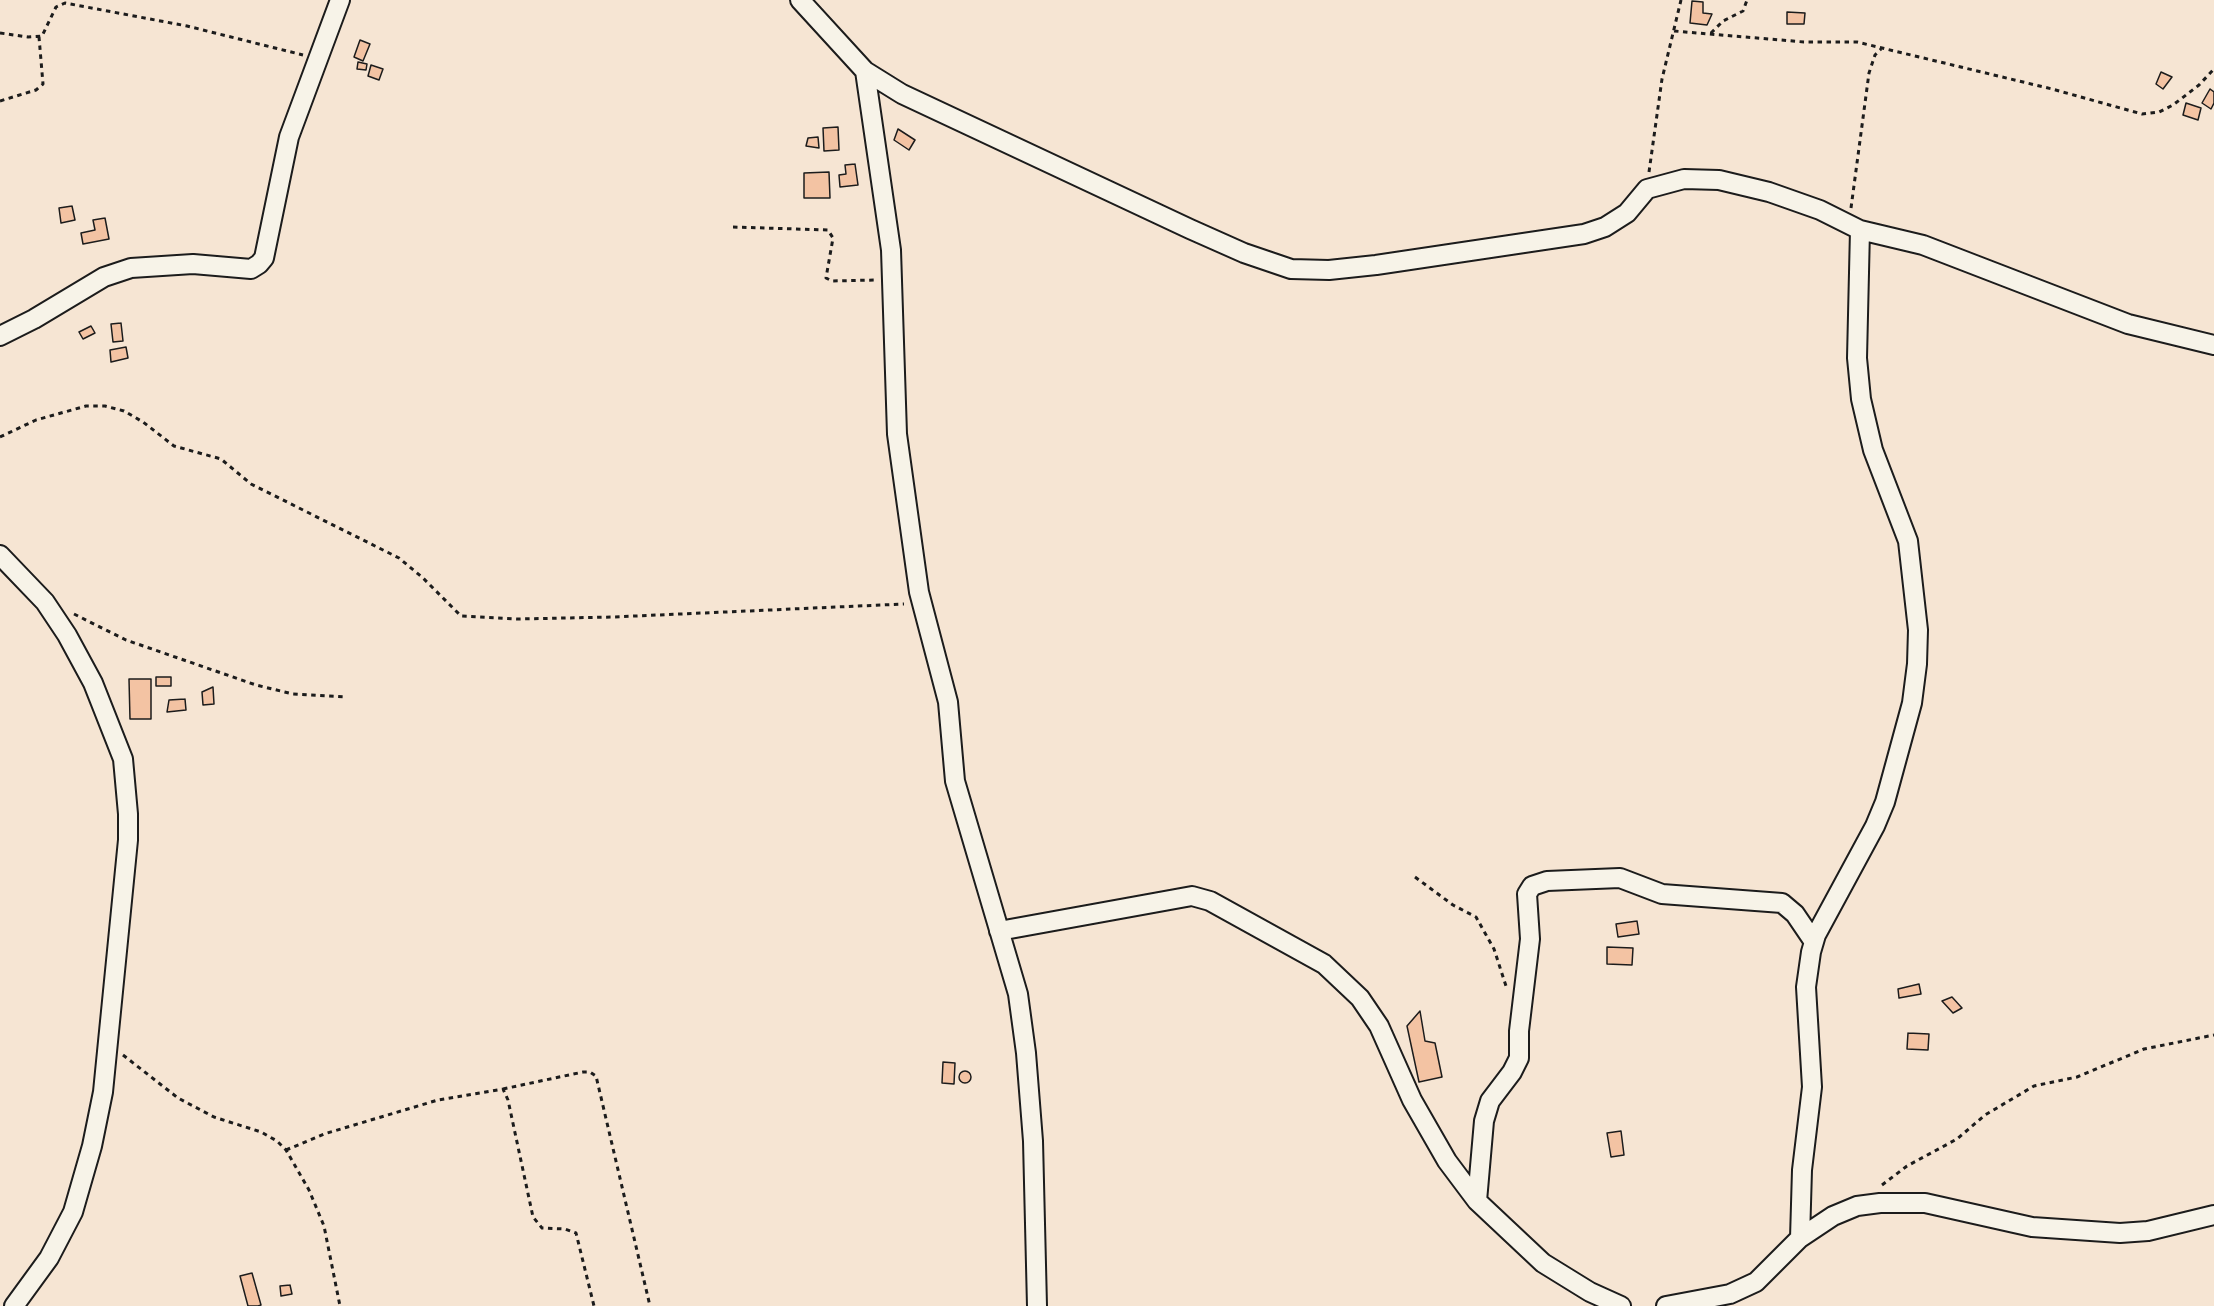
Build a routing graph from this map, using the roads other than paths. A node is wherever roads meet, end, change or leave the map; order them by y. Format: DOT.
graph roads {
  1 [pos="340,0"];
  2 [pos="800,0"];
  3 [pos="865,71"];
  4 [pos="1854,227"];
  5 [pos="0,336"];
  6 [pos="2214,345"];
  7 [pos="0,555"];
  8 [pos="999,931"];
  9 [pos="1814,942"];
  10 [pos="1477,1201"];
  11 [pos="2214,1215"];
  12 [pos="1800,1238"];
  13 [pos="14,1306"];
  14 [pos="1037,1306"];
  15 [pos="1621,1306"];
  16 [pos="1666,1306"];
  1 -- 5 [label="street"];
  2 -- 3 [label="street"];
  3 -- 4 [label="street"];
  3 -- 8 [label="street"];
  4 -- 6 [label="street"];
  4 -- 9 [label="street"];
  7 -- 13 [label="street"];
  8 -- 10 [label="street"];
  8 -- 14 [label="street"];
  9 -- 10 [label="street"];
  9 -- 12 [label="street"];
  10 -- 15 [label="street"];
  11 -- 12 [label="street"];
  12 -- 16 [label="street"];
}
